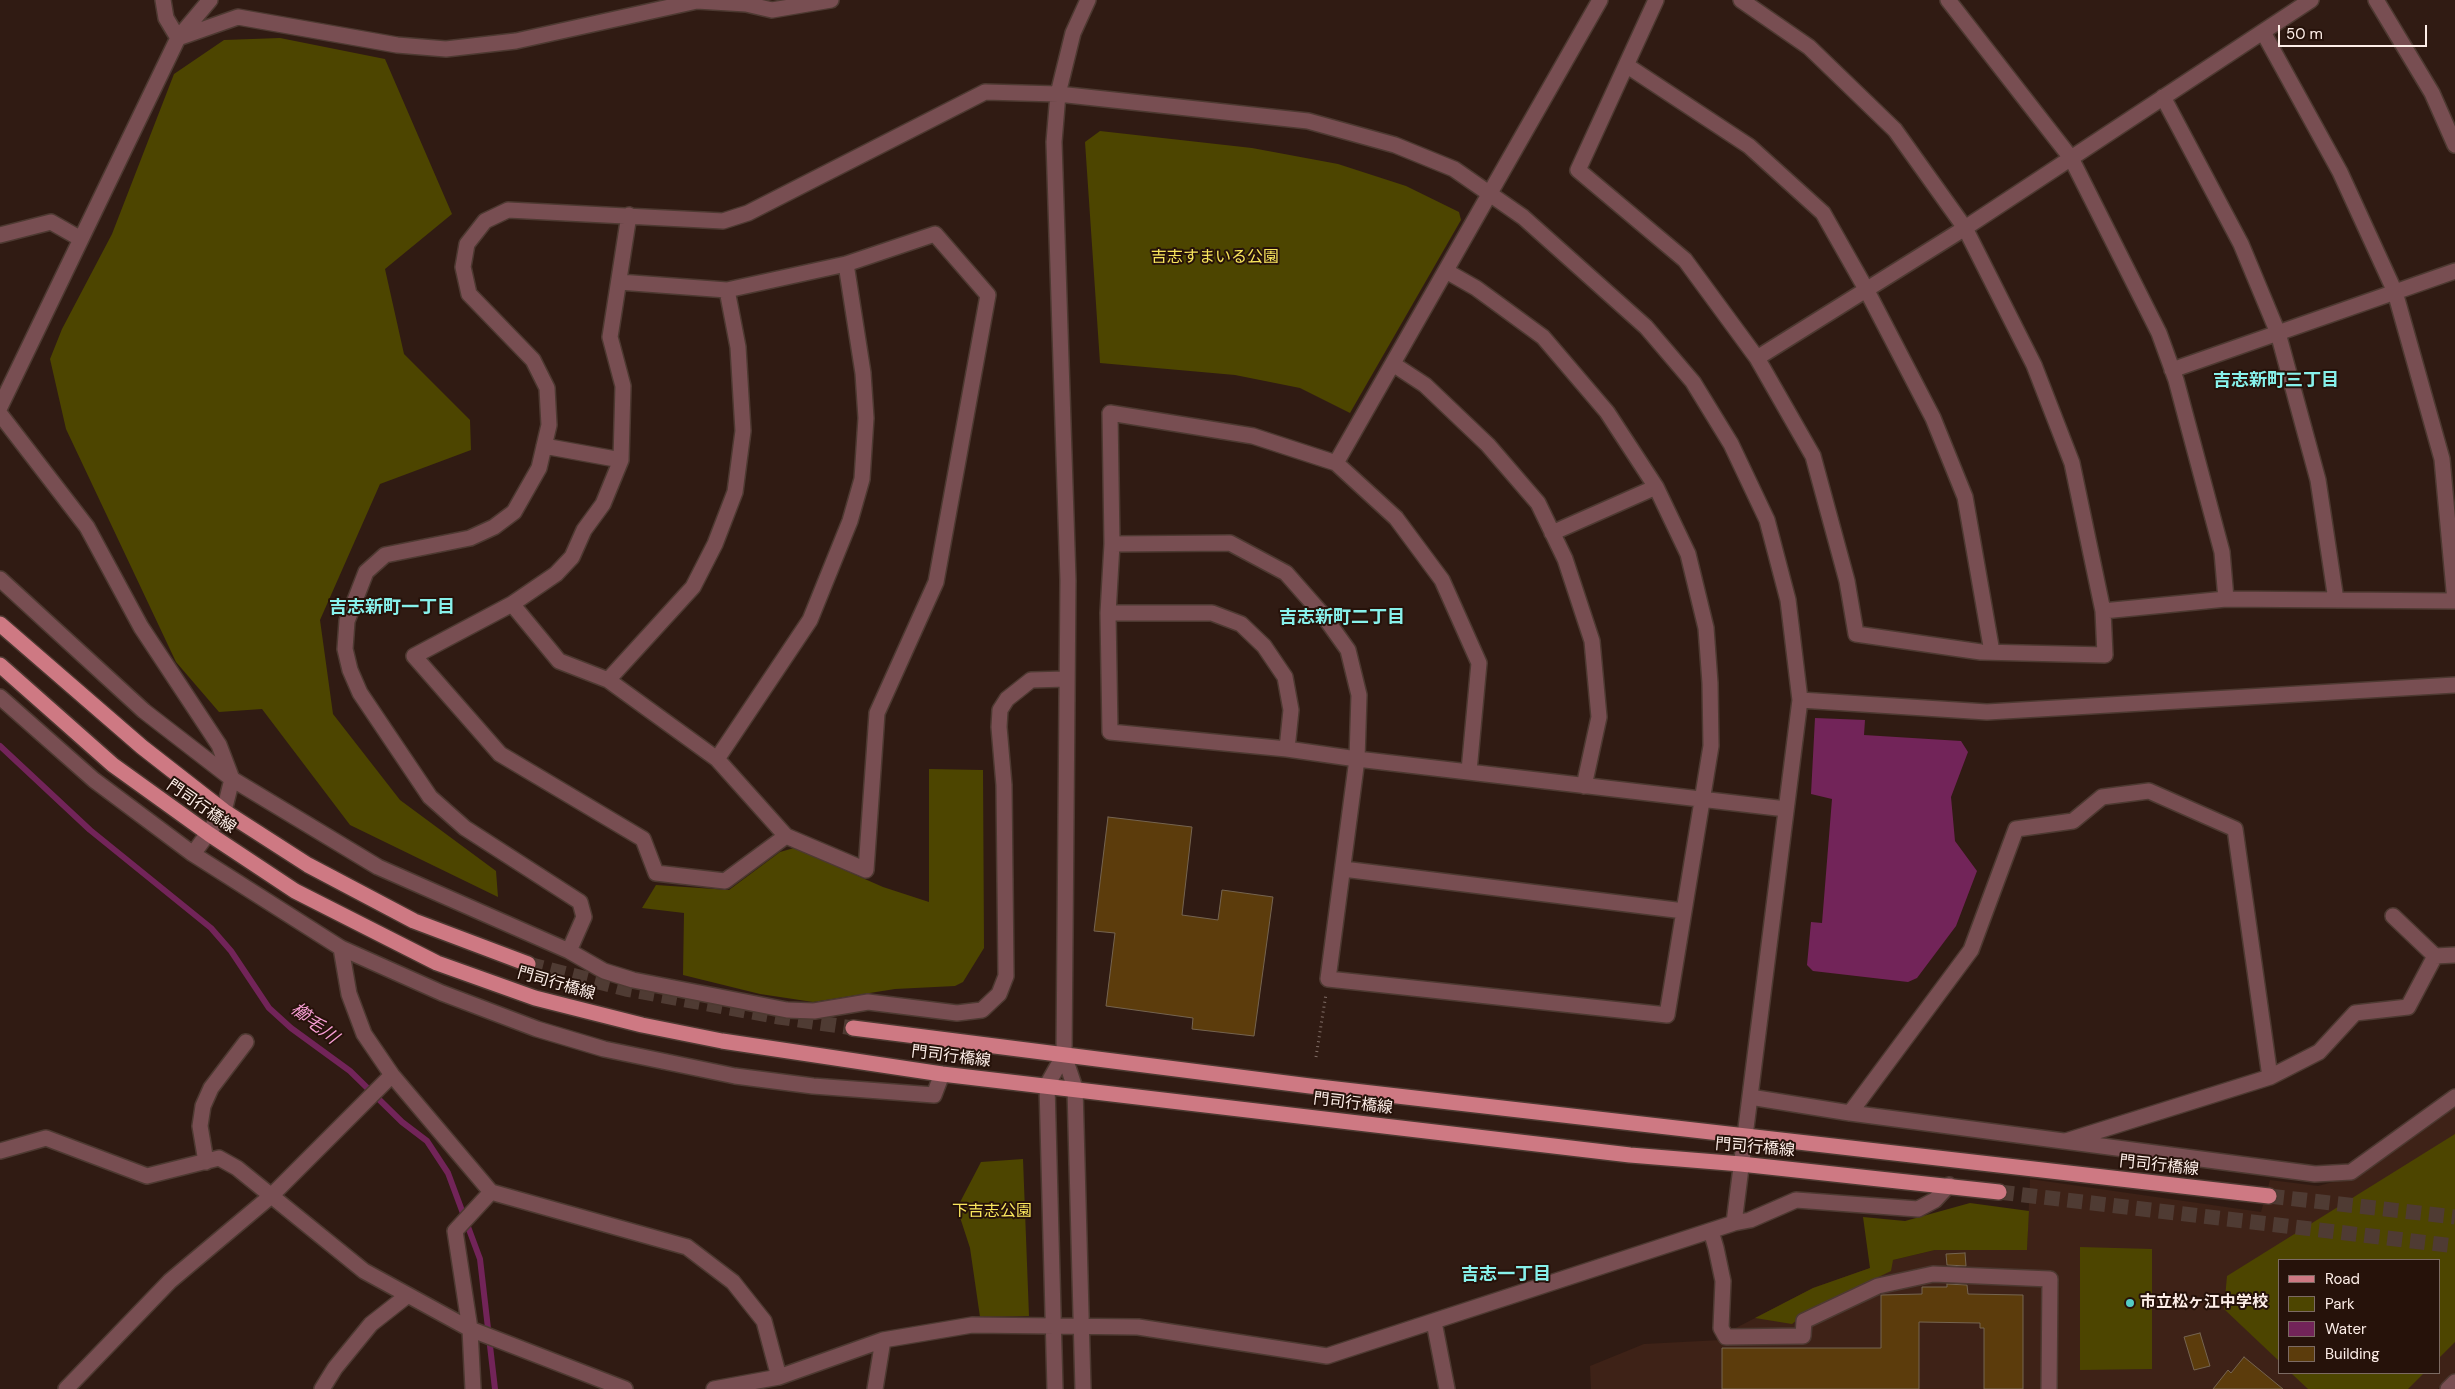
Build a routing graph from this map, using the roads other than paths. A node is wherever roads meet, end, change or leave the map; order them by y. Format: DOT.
graph roads {
  1 [pos="163,0"];
  2 [pos="210,0"];
  3 [pos="830,0"];
  4 [pos="1088,0"];
  5 [pos="1600,0"];
  6 [pos="1656,0"];
  7 [pos="1742,0"];
  8 [pos="1948,0"];
  9 [pos="2311,0"];
  10 [pos="2376,0"];
  11 [pos="2263,32"];
  12 [pos="178,38"];
  13 [pos="1626,66"];
  14 [pos="1058,94"];
  15 [pos="2163,97"];
  16 [pos="2455,145"];
  17 [pos="2071,158"];
  18 [pos="1490,193"];
  19 [pos="629,215"];
  20 [pos="1965,228"];
  21 [pos="0,236"];
  22 [pos="81,239"];
  23 [pos="846,264"];
  24 [pos="2455,271"];
  25 [pos="1446,272"];
  26 [pos="619,282"];
  27 [pos="727,290"];
  28 [pos="1866,290"];
  29 [pos="2395,292"];
  30 [pos="2278,333"];
  31 [pos="1757,358"];
  32 [pos="1393,364"];
  33 [pos="2172,370"];
  34 [pos="0,407"];
  35 [pos="0,414"];
  36 [pos="544,446"];
  37 [pos="621,460"];
  38 [pos="1336,463"];
  39 [pos="1656,487"];
  40 [pos="1552,533"];
  41 [pos="1112,544"];
  42 [pos="0,579"];
  43 [pos="2226,599"];
  44 [pos="2336,600"];
  45 [pos="2455,601"];
  46 [pos="512,604"];
  47 [pos="2103,611"];
  48 [pos="1108,613"];
  49 [pos="0,624"];
  50 [pos="1992,652"];
  51 [pos="0,666"];
  52 [pos="1066,679"];
  53 [pos="608,680"];
  54 [pos="2455,685"];
  55 [pos="0,697"];
  56 [pos="1800,700"];
  57 [pos="1287,749"];
  58 [pos="717,759"];
  59 [pos="1357,759"];
  60 [pos="1469,771"];
  61 [pos="232,779"];
  62 [pos="1584,786"];
  63 [pos="1701,800"];
  64 [pos="1786,809"];
  65 [pos="224,811"];
  66 [pos="209,834"];
  67 [pos="786,836"];
  68 [pos="193,854"];
  69 [pos="1343,869"];
  70 [pos="1684,911"];
  71 [pos="2394,916"];
  72 [pos="341,948"];
  73 [pos="569,951"];
  74 [pos="2455,955"];
  75 [pos="2435,956"];
  76 [pos="528,964"];
  77 [pos="853,1028"];
  78 [pos="246,1042"];
  79 [pos="1064,1055"];
  80 [pos="942,1074"];
  81 [pos="392,1075"];
  82 [pos="2270,1078"];
  83 [pos="1047,1085"];
  84 [pos="1075,1088"];
  85 [pos="1750,1097"];
  86 [pos="2455,1097"];
  87 [pos="1850,1113"];
  88 [pos="1744,1136"];
  89 [pos="2066,1141"];
  90 [pos="0,1151"];
  91 [pos="206,1162"];
  92 [pos="1740,1164"];
  93 [pos="1949,1185"];
  94 [pos="491,1192"];
  95 [pos="1999,1192"];
  96 [pos="271,1196"];
  97 [pos="2269,1196"];
  98 [pos="1734,1223"];
  99 [pos="1710,1231"];
  100 [pos="408,1295"];
  101 [pos="1434,1322"];
  102 [pos="1053,1325"];
  103 [pos="1081,1328"];
  104 [pos="470,1329"];
  105 [pos="883,1340"];
  106 [pos="779,1377"];
  107 [pos="2455,1382"];
  108 [pos="66,1389"];
  109 [pos="322,1389"];
  110 [pos="473,1389"];
  111 [pos="624,1389"];
  112 [pos="714,1389"];
  113 [pos="875,1389"];
  114 [pos="1055,1389"];
  115 [pos="1083,1389"];
  116 [pos="1447,1389"];
  117 [pos="2049,1389"];
  118 [pos="2448,1389"];
  1 -- 12 [label="street"];
  2 -- 12 [label="street"];
  3 -- 12 [label="street"];
  4 -- 14 [label="street"];
  5 -- 18 [label="street"];
  6 -- 13 [label="street"];
  7 -- 20 [label="street"];
  8 -- 17 [label="street"];
  9 -- 11 [label="street"];
  10 -- 16 [label="street"];
  11 -- 15 [label="street"];
  11 -- 29 [label="street"];
  12 -- 22 [label="street"];
  13 -- 28 [label="street"];
  13 -- 31 [label="street"];
  14 -- 18 [label="street"];
  14 -- 19 [label="street"];
  14 -- 52 [label="street"];
  15 -- 17 [label="street"];
  15 -- 30 [label="street"];
  17 -- 20 [label="street"];
  17 -- 33 [label="street"];
  18 -- 25 [label="street"];
  18 -- 56 [label="street"];
  19 -- 26 [label="street"];
  19 -- 36 [label="street"];
  20 -- 28 [label="street"];
  20 -- 47 [label="street"];
  21 -- 22 [label="street"];
  22 -- 34 [label="street"];
  23 -- 27 [label="street"];
  23 -- 58 [label="street"];
  23 -- 67 [label="street"];
  24 -- 29 [label="street"];
  25 -- 32 [label="street"];
  25 -- 39 [label="street"];
  26 -- 27 [label="street"];
  26 -- 37 [label="street"];
  27 -- 53 [label="street"];
  28 -- 31 [label="street"];
  28 -- 50 [label="street"];
  29 -- 30 [label="street"];
  29 -- 45 [label="street"];
  30 -- 33 [label="street"];
  30 -- 44 [label="street"];
  31 -- 50 [label="street"];
  32 -- 38 [label="street"];
  32 -- 40 [label="street"];
  33 -- 43 [label="street"];
  35 -- 61 [label="street"];
  36 -- 37 [label="street"];
  36 -- 73 [label="street"];
  37 -- 46 [label="street"];
  38 -- 41 [label="street"];
  38 -- 60 [label="street"];
  39 -- 40 [label="street"];
  39 -- 63 [label="street"];
  40 -- 62 [label="street"];
  41 -- 48 [label="street"];
  41 -- 59 [label="street"];
  42 -- 61 [label="street"];
  43 -- 44 [label="street"];
  43 -- 47 [label="street"];
  44 -- 45 [label="street"];
  46 -- 53 [label="street"];
  46 -- 67 [label="street"];
  47 -- 50 [label="street"];
  48 -- 57 [label="street"];
  48 -- 57 [label="street"];
  49 -- 65 [label="main road, 門司行橋線"];
  51 -- 66 [label="main road, 門司行橋線"];
  52 -- 73 [label="street"];
  52 -- 79 [label="street"];
  53 -- 58 [label="street"];
  54 -- 56 [label="street"];
  55 -- 68 [label="street"];
  56 -- 64 [label="street"];
  57 -- 59 [label="street"];
  58 -- 67 [label="street"];
  59 -- 60 [label="street"];
  59 -- 69 [label="street"];
  60 -- 62 [label="street"];
  61 -- 65 [label="street"];
  61 -- 73 [label="street"];
  62 -- 63 [label="street"];
  63 -- 64 [label="street"];
  63 -- 70 [label="street"];
  64 -- 85 [label="street"];
  65 -- 66 [label="street"];
  65 -- 76 [label="main road, 門司行橋線"];
  66 -- 68 [label="street"];
  66 -- 80 [label="main road, 門司行橋線"];
  68 -- 72 [label="street"];
  69 -- 70 [label="street"];
  69 -- 70 [label="street"];
  71 -- 75 [label="street"];
  72 -- 80 [label="street"];
  72 -- 81 [label="street"];
  74 -- 75 [label="street"];
  75 -- 82 [label="street"];
  77 -- 79 [label="main road, 門司行橋線"];
  78 -- 91 [label="street"];
  79 -- 83 [label="street"];
  79 -- 84 [label="street"];
  79 -- 88 [label="main road, 門司行橋線"];
  80 -- 83 [label="main road, 門司行橋線"];
  81 -- 94 [label="street"];
  81 -- 96 [label="street"];
  82 -- 87 [label="street"];
  82 -- 89 [label="street"];
  83 -- 84 [label="main road, 門司行橋線"];
  83 -- 102 [label="street"];
  84 -- 92 [label="main road, 門司行橋線"];
  84 -- 103 [label="street"];
  85 -- 87 [label="street"];
  85 -- 88 [label="street"];
  86 -- 89 [label="street"];
  87 -- 89 [label="street"];
  88 -- 92 [label="street"];
  88 -- 97 [label="main road, 門司行橋線"];
  90 -- 91 [label="street"];
  91 -- 96 [label="street"];
  92 -- 93 [label="main road, 門司行橋線"];
  92 -- 98 [label="street"];
  93 -- 95 [label="main road, 門司行橋線"];
  93 -- 98 [label="street"];
  94 -- 104 [label="street"];
  94 -- 106 [label="street"];
  96 -- 100 [label="street"];
  96 -- 108 [label="street"];
  98 -- 99 [label="street"];
  99 -- 101 [label="street"];
  99 -- 117 [label="street"];
  100 -- 104 [label="street"];
  100 -- 109 [label="street"];
  101 -- 103 [label="street"];
  101 -- 116 [label="street"];
  102 -- 103 [label="street"];
  102 -- 105 [label="street"];
  102 -- 114 [label="street"];
  103 -- 115 [label="street"];
  104 -- 110 [label="street"];
  104 -- 111 [label="street"];
  105 -- 106 [label="street"];
  105 -- 113 [label="street"];
  106 -- 112 [label="street"];
  107 -- 118 [label="street"];
}
